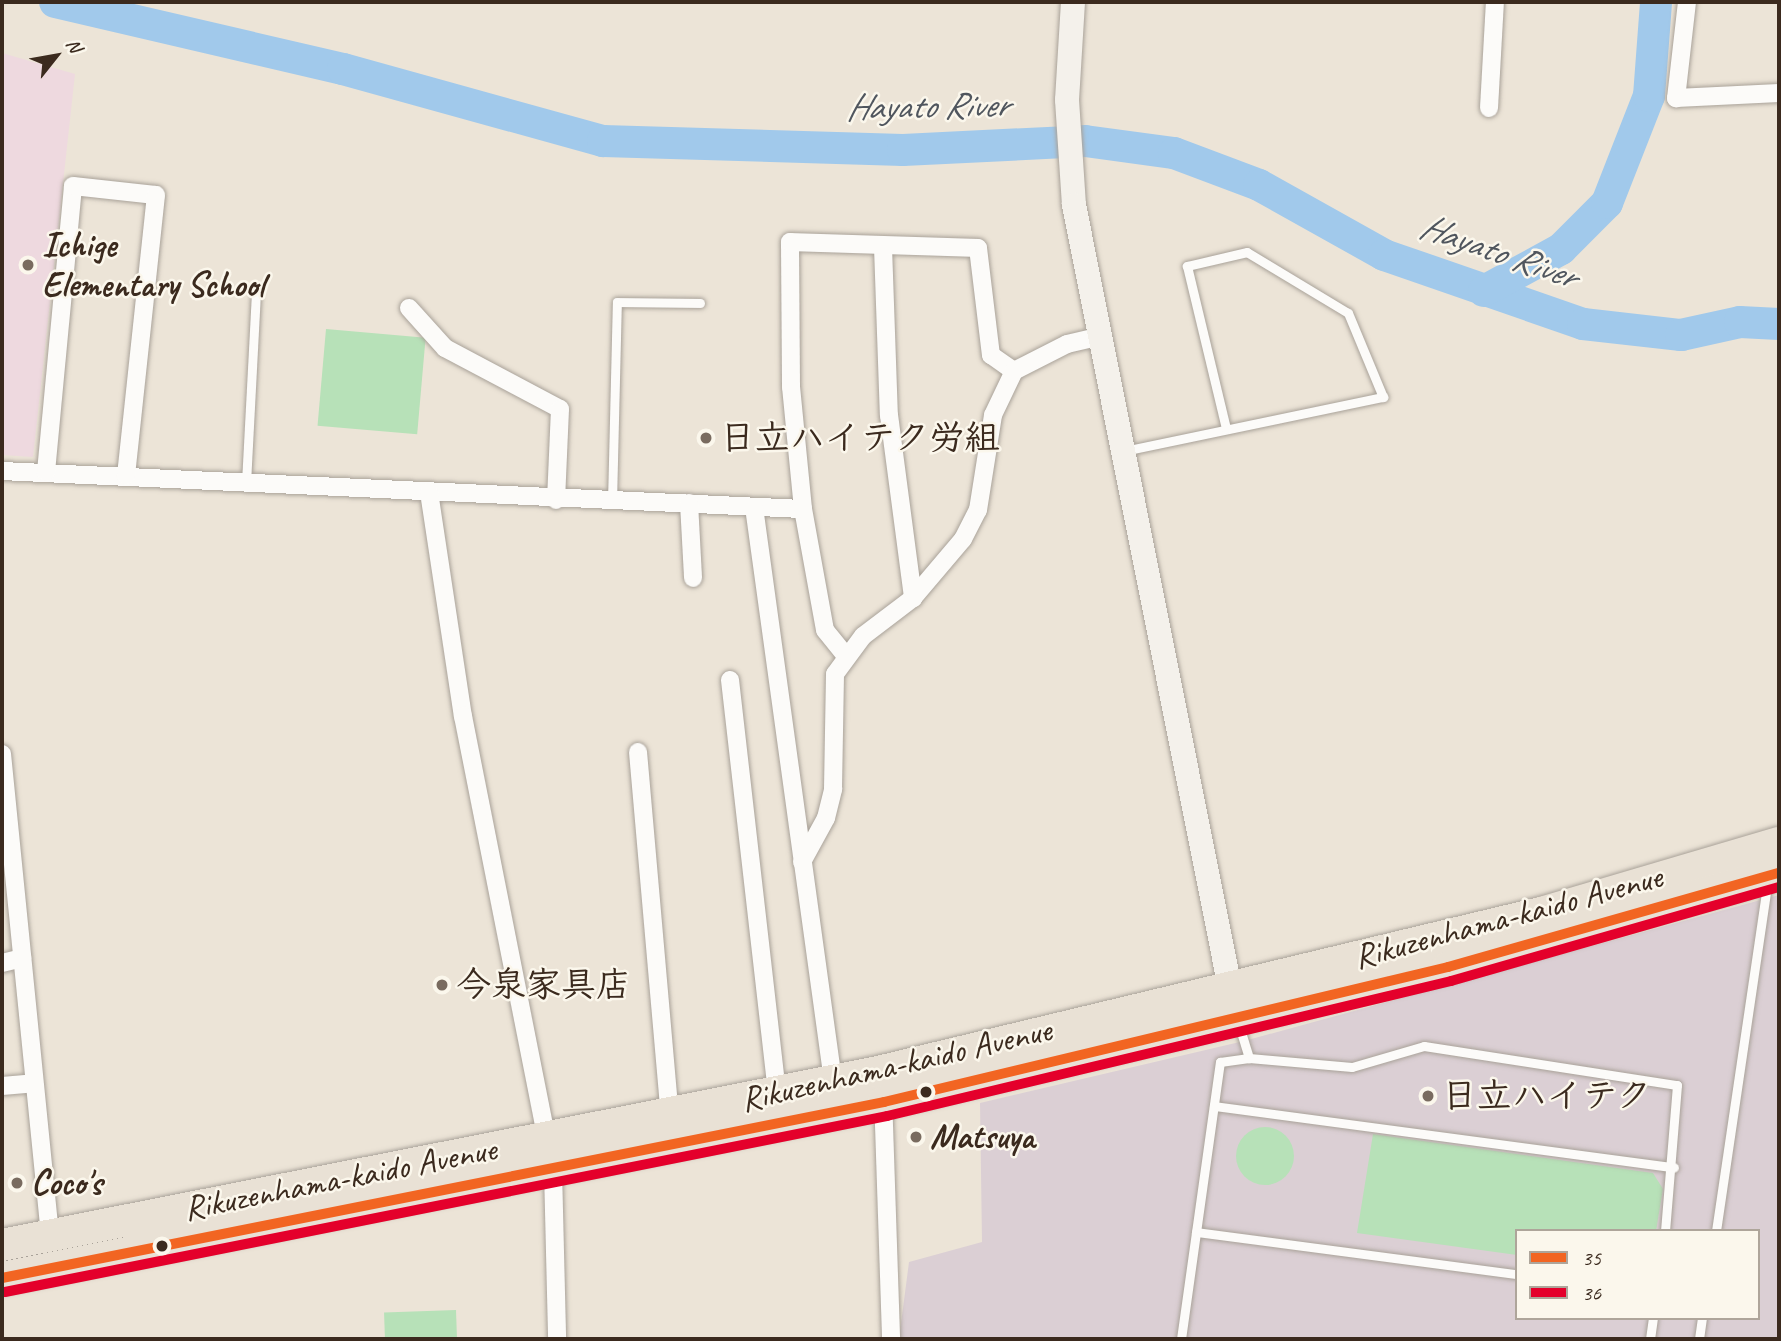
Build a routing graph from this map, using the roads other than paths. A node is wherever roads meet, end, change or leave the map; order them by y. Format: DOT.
graph roads {
  1 [pos="1073,2"];
  2 [pos="1495,2"];
  3 [pos="1688,2"];
  4 [pos="1779,93"];
  5 [pos="1489,108"];
  6 [pos="883,247"];
  7 [pos="256,294"];
  8 [pos="700,303"];
  9 [pos="409,308"];
  10 [pos="1098,337"];
  11 [pos="1014,371"];
  12 [pos="1226,428"];
  13 [pos="1122,452"];
  14 [pos="2,471"];
  15 [pos="46,472"];
  16 [pos="127,475"];
  17 [pos="246,483"];
  18 [pos="429,492"];
  19 [pos="556,500"];
  20 [pos="612,502"];
  21 [pos="689,503"];
  22 [pos="754,507"];
  23 [pos="803,509"];
  24 [pos="693,578"];
  25 [pos="913,598"];
  26 [pos="846,656"];
  27 [pos="730,680"];
  28 [pos="638,751"];
  29 [pos="2,754"];
  30 [pos="4,821"];
  31 [pos="1770,861"];
  32 [pos="802,862"];
  33 [pos="22,958"];
  34 [pos="2,962"];
  35 [pos="1233,1002"];
  36 [pos="1249,1058"];
  37 [pos="833,1081"];
  38 [pos="34,1083"];
  39 [pos="2,1086"];
  40 [pos="881,1087"];
  41 [pos="777,1093"];
  42 [pos="1214,1106"];
  43 [pos="670,1115"];
  44 [pos="547,1139"];
  45 [pos="1674,1167"];
  46 [pos="554,1170"];
  47 [pos="1665,1229"];
  48 [pos="1716,1229"];
  49 [pos="1196,1232"];
  50 [pos="50,1235"];
  51 [pos="2,1245"];
  52 [pos="54,1268"];
  53 [pos="1515,1274"];
  54 [pos="2,1278"];
  55 [pos="1653,1320"];
  56 [pos="1702,1320"];
  57 [pos="558,1339"];
  58 [pos="891,1339"];
  59 [pos="1181,1339"];
  60 [pos="1650,1339"];
  61 [pos="1699,1339"];
  1 -- 10 [label="street"];
  2 -- 5 [label="street"];
  3 -- 4 [label="street"];
  6 -- 11 [label="street"];
  6 -- 23 [label="street"];
  6 -- 25 [label="street"];
  7 -- 17 [label="lane"];
  8 -- 20 [label="lane"];
  9 -- 19 [label="street"];
  10 -- 11 [label="street"];
  10 -- 13 [label="street"];
  11 -- 25 [label="street"];
  12 -- 12 [label="lane"];
  12 -- 13 [label="lane"];
  13 -- 35 [label="street"];
  14 -- 15 [label="street"];
  15 -- 16 [label="street"];
  15 -- 16 [label="street"];
  16 -- 17 [label="street"];
  17 -- 18 [label="street"];
  18 -- 19 [label="street"];
  18 -- 44 [label="street"];
  19 -- 20 [label="street"];
  20 -- 21 [label="street"];
  21 -- 22 [label="street"];
  21 -- 24 [label="street"];
  22 -- 23 [label="street"];
  22 -- 32 [label="street"];
  23 -- 26 [label="street"];
  25 -- 26 [label="street"];
  26 -- 32 [label="street"];
  27 -- 41 [label="street"];
  28 -- 43 [label="street"];
  29 -- 30 [label="street"];
  30 -- 33 [label="street"];
  31 -- 35 [label="highway, Rikuzenhama-kaido Avenue"];
  31 -- 48 [label="lane"];
  32 -- 37 [label="street"];
  33 -- 34 [label="street"];
  33 -- 38 [label="street"];
  35 -- 36 [label="lane"];
  35 -- 40 [label="highway, Rikuzenhama-kaido Avenue"];
  36 -- 42 [label="lane"];
  36 -- 45 [label="lane"];
  37 -- 40 [label="highway, Rikuzenhama-kaido Avenue"];
  37 -- 41 [label="highway, Rikuzenhama-kaido Avenue"];
  38 -- 39 [label="street"];
  38 -- 50 [label="street"];
  40 -- 46 [label="highway, Rikuzenhama-kaido Avenue"];
  40 -- 58 [label="street"];
  41 -- 43 [label="highway, Rikuzenhama-kaido Avenue"];
  42 -- 45 [label="lane"];
  42 -- 49 [label="lane"];
  43 -- 44 [label="highway, Rikuzenhama-kaido Avenue"];
  44 -- 46 [label="street"];
  44 -- 50 [label="highway, Rikuzenhama-kaido Avenue"];
  45 -- 47 [label="lane"];
  46 -- 52 [label="highway, Rikuzenhama-kaido Avenue"];
  46 -- 57 [label="street"];
  49 -- 53 [label="lane"];
  49 -- 59 [label="lane"];
  50 -- 51 [label="highway, Rikuzenhama-kaido Avenue"];
  50 -- 52 [label="street"];
  52 -- 54 [label="highway, Rikuzenhama-kaido Avenue"];
  55 -- 60 [label="lane"];
  56 -- 61 [label="lane"];
}
